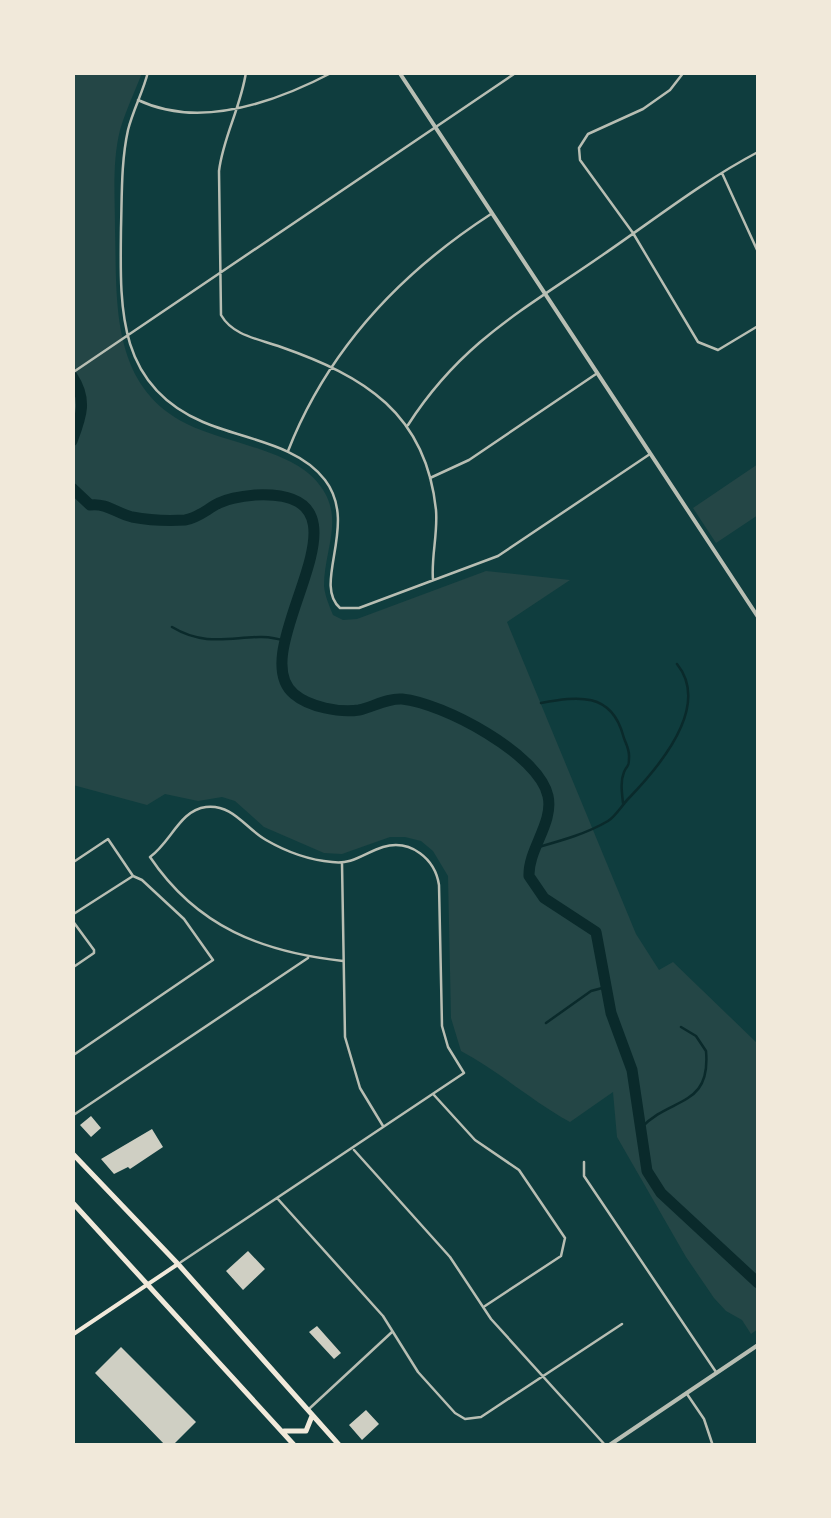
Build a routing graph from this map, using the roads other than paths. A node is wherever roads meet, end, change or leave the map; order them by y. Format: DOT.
graph roads {
  1 [pos="148,72"];
  2 [pos="246,72"];
  3 [pos="333,72"];
  4 [pos="399,72"];
  5 [pos="518,72"];
  6 [pos="684,72"];
  7 [pos="138,100"];
  8 [pos="238,108"];
  9 [pos="435,127"];
  10 [pos="758,152"];
  11 [pos="721,172"];
  12 [pos="492,214"];
  13 [pos="634,234"];
  14 [pos="758,252"];
  15 [pos="218,273"];
  16 [pos="546,294"];
  17 [pos="758,326"];
  18 [pos="128,335"];
  19 [pos="332,366"];
  20 [pos="72,372"];
  21 [pos="598,373"];
  22 [pos="407,428"];
  23 [pos="288,452"];
  24 [pos="651,454"];
  25 [pos="430,478"];
  26 [pos="434,582"];
  27 [pos="756,608"];
  28 [pos="758,617"];
  29 [pos="72,863"];
  30 [pos="342,863"];
  31 [pos="133,876"];
  32 [pos="72,917"];
  33 [pos="309,957"];
  34 [pos="344,960"];
  35 [pos="72,968"];
  36 [pos="72,1056"];
  37 [pos="433,1094"];
  38 [pos="72,1116"];
  39 [pos="384,1127"];
  40 [pos="352,1148"];
  41 [pos="72,1153"];
  42 [pos="584,1162"];
  43 [pos="276,1197"];
  44 [pos="72,1202"];
  45 [pos="178,1264"];
  46 [pos="147,1285"];
  47 [pos="484,1307"];
  48 [pos="622,1324"];
  49 [pos="393,1331"];
  50 [pos="72,1334"];
  51 [pos="758,1345"];
  52 [pos="717,1373"];
  53 [pos="542,1376"];
  54 [pos="686,1393"];
  55 [pos="310,1413"];
  56 [pos="281,1430"];
  57 [pos="339,1445"];
  58 [pos="294,1446"];
  59 [pos="328,1446"];
  60 [pos="607,1446"];
  61 [pos="713,1446"];
  1 -- 7 [label="street"];
  2 -- 8 [label="street"];
  3 -- 8 [label="street"];
  4 -- 9 [label="street"];
  5 -- 9 [label="street"];
  6 -- 13 [label="street"];
  7 -- 8 [label="street"];
  7 -- 18 [label="street"];
  8 -- 15 [label="street"];
  9 -- 12 [label="street"];
  9 -- 15 [label="street"];
  10 -- 11 [label="street"];
  11 -- 13 [label="street"];
  11 -- 14 [label="street"];
  12 -- 16 [label="street"];
  12 -- 19 [label="street"];
  13 -- 16 [label="street"];
  13 -- 17 [label="street"];
  15 -- 18 [label="street"];
  15 -- 19 [label="street"];
  16 -- 21 [label="street"];
  16 -- 22 [label="street"];
  18 -- 20 [label="street"];
  18 -- 23 [label="street"];
  19 -- 22 [label="street"];
  19 -- 23 [label="street"];
  21 -- 24 [label="street"];
  21 -- 25 [label="street"];
  22 -- 25 [label="street"];
  23 -- 26 [label="street"];
  24 -- 26 [label="street"];
  24 -- 27 [label="street"];
  25 -- 26 [label="street"];
  27 -- 28 [label="street"];
  29 -- 31 [label="street"];
  30 -- 33 [label="street"];
  30 -- 34 [label="street"];
  30 -- 37 [label="street"];
  31 -- 32 [label="street"];
  31 -- 36 [label="street"];
  32 -- 35 [label="street"];
  33 -- 34 [label="street"];
  33 -- 38 [label="street"];
  34 -- 39 [label="street"];
  37 -- 39 [label="street"];
  37 -- 47 [label="street"];
  39 -- 40 [label="street"];
  40 -- 43 [label="street"];
  40 -- 47 [label="street"];
  41 -- 45 [label="main road"];
  42 -- 52 [label="street"];
  43 -- 45 [label="street"];
  43 -- 49 [label="street"];
  44 -- 46 [label="main road"];
  45 -- 46 [label="main road"];
  45 -- 55 [label="main road"];
  46 -- 50 [label="main road"];
  46 -- 56 [label="main road"];
  47 -- 53 [label="street"];
  48 -- 53 [label="street"];
  49 -- 53 [label="street"];
  49 -- 55 [label="street"];
  51 -- 52 [label="street"];
  52 -- 54 [label="street"];
  53 -- 60 [label="street"];
  54 -- 60 [label="street"];
  54 -- 61 [label="street"];
  55 -- 56 [label="main road"];
  55 -- 57 [label="main road"];
  56 -- 58 [label="main road"];
  57 -- 59 [label="main road"];
}
